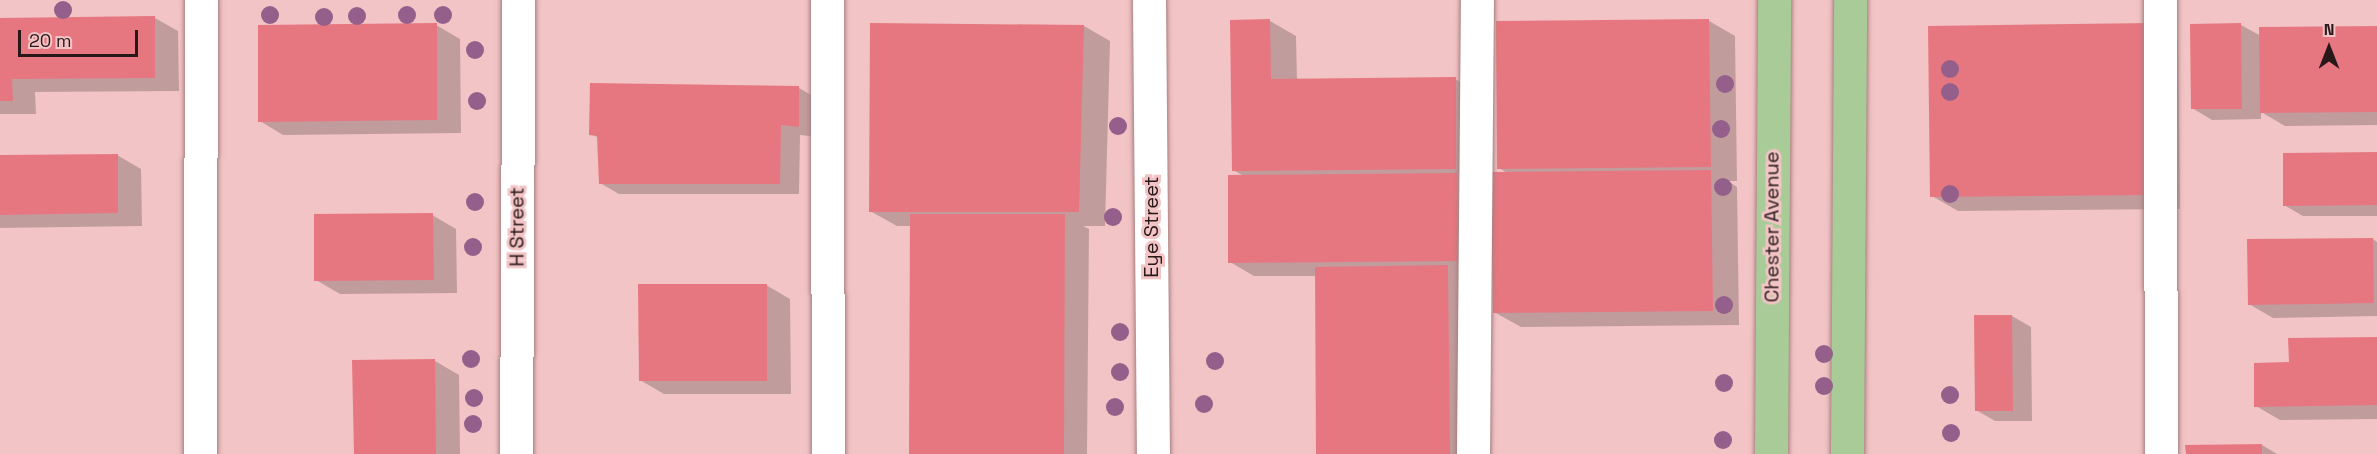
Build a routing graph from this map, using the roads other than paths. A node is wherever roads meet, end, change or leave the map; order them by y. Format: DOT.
graph roads {
  1 [pos="201,0"];
  2 [pos="518,0"];
  3 [pos="827,0"];
  4 [pos="1149,0"];
  5 [pos="1477,0"];
  6 [pos="1774,0"];
  7 [pos="1850,0"];
  8 [pos="2160,0"];
  9 [pos="200,454"];
  10 [pos="516,454"];
  11 [pos="828,454"];
  12 [pos="1153,454"];
  13 [pos="1473,454"];
  14 [pos="1771,454"];
  15 [pos="1847,454"];
  16 [pos="2161,454"];
  1 -- 9 [label="street"];
  2 -- 10 [label="street, H Street"];
  3 -- 11 [label="street"];
  4 -- 12 [label="street, Eye Street"];
  5 -- 13 [label="street"];
  6 -- 14 [label="main road, Chester Avenue"];
  7 -- 15 [label="main road"];
  8 -- 16 [label="street"];
}
